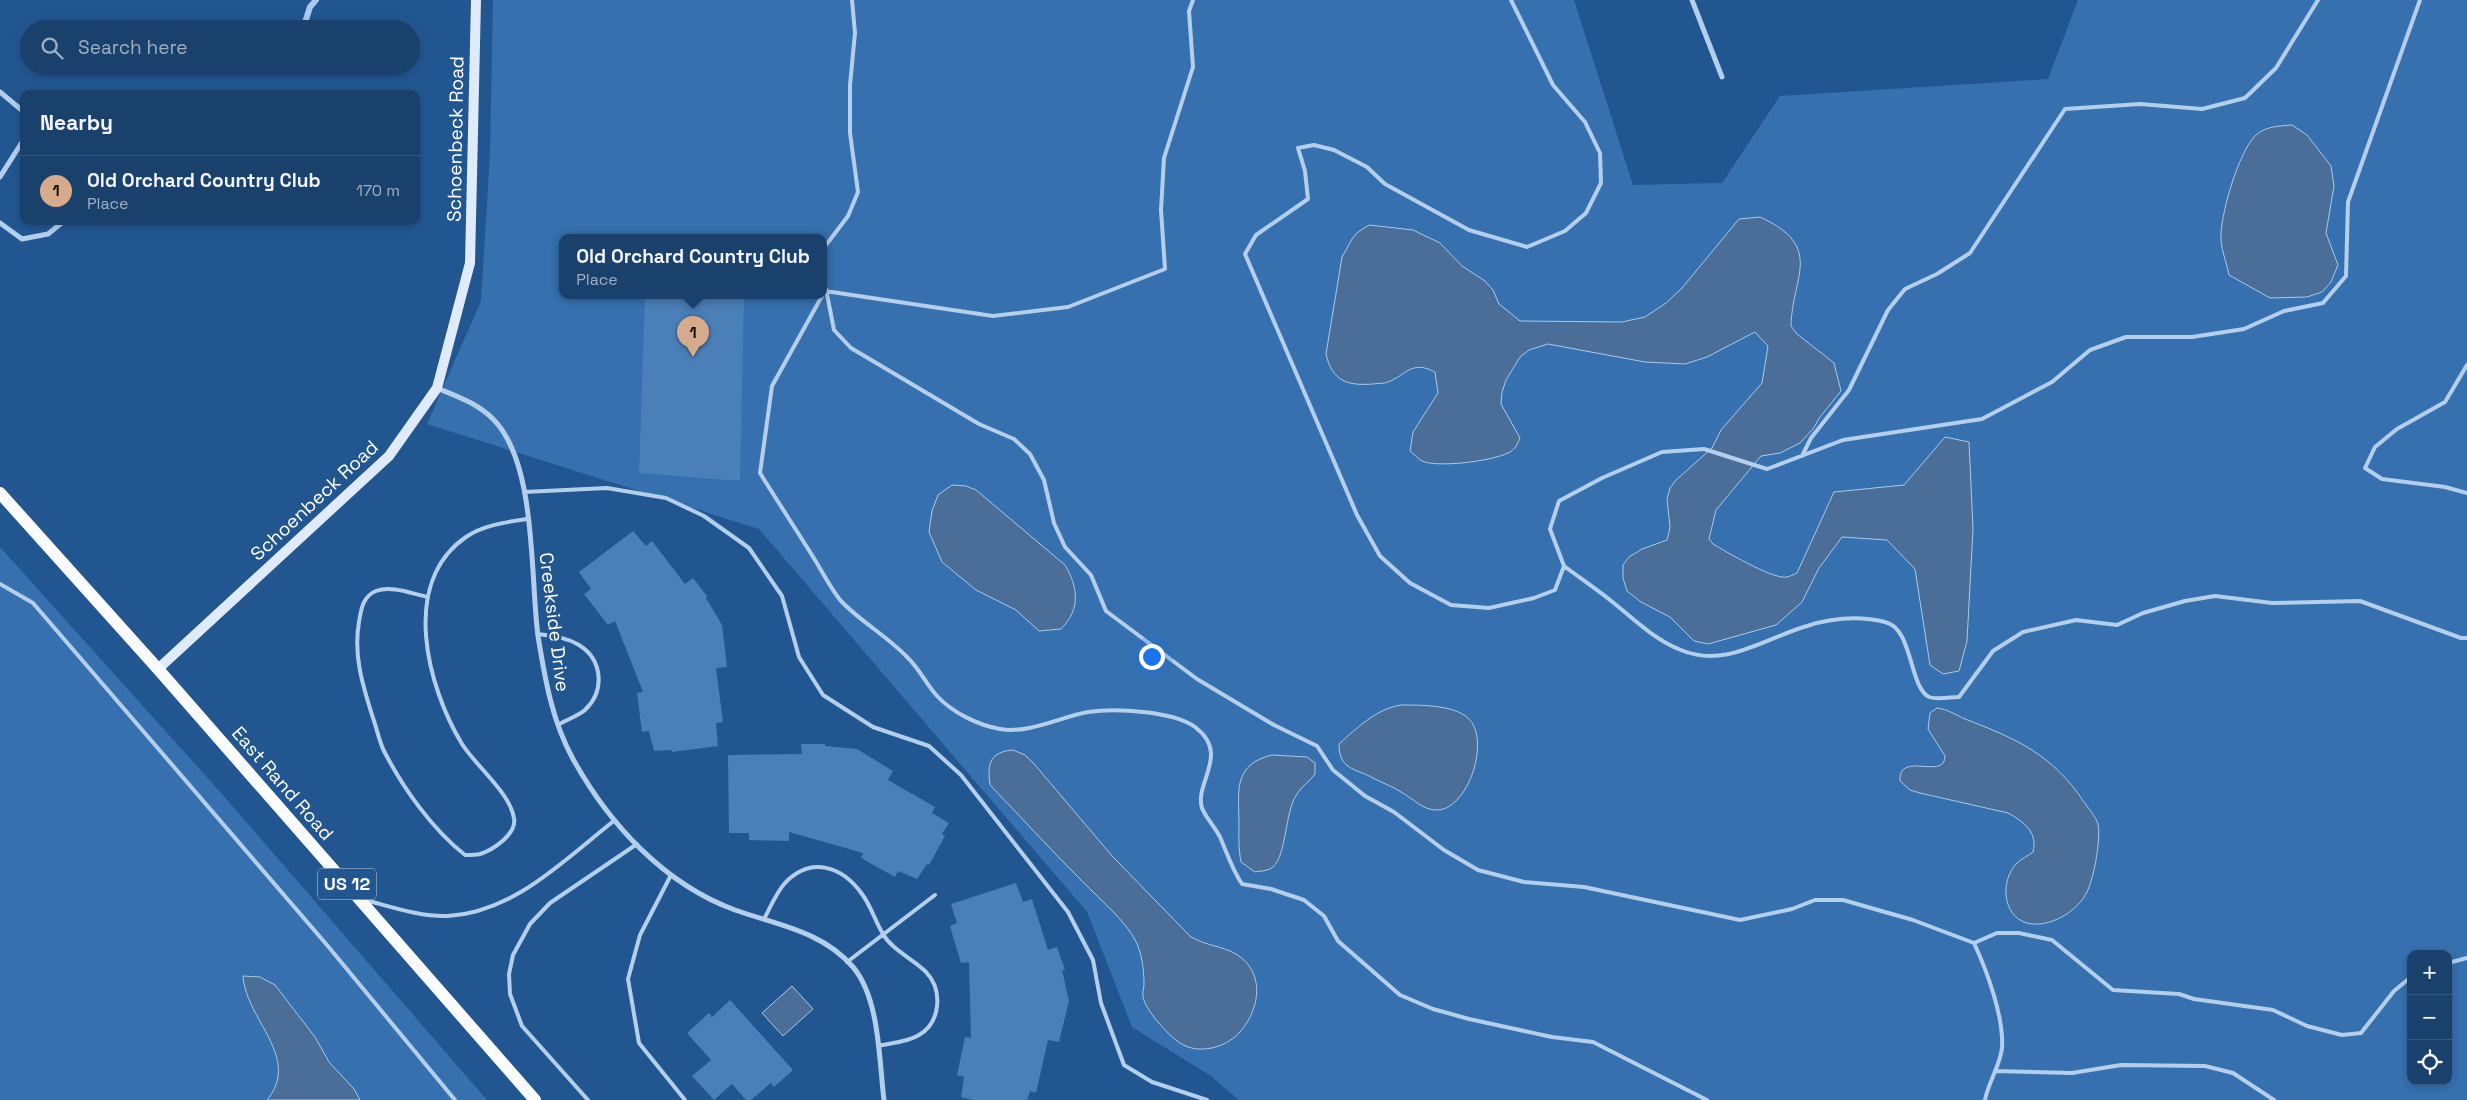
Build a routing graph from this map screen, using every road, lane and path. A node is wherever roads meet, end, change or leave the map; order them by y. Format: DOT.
graph roads {
  1 [pos="476,0"];
  2 [pos="852,0"];
  3 [pos="1193,0"];
  4 [pos="1511,0"];
  5 [pos="1692,0"];
  6 [pos="2318,0"];
  7 [pos="2420,0"];
  8 [pos="1722,77"];
  9 [pos="0,92"];
  10 [pos="20,109"];
  11 [pos="20,145"];
  12 [pos="0,177"];
  13 [pos="0,223"];
  14 [pos="59,225"];
  15 [pos="827,244"];
  16 [pos="827,288"];
  17 [pos="827,297"];
  18 [pos="821,299"];
  19 [pos="2467,365"];
  20 [pos="437,388"];
  21 [pos="1802,456"];
  22 [pos="524,492"];
  23 [pos="0,493"];
  24 [pos="2467,493"];
  25 [pos="527,519"];
  26 [pos="1564,566"];
  27 [pos="0,584"];
  28 [pos="428,598"];
  29 [pos="538,634"];
  30 [pos="2467,638"];
  31 [pos="158,669"];
  32 [pos="558,725"];
  33 [pos="615,820"];
  34 [pos="637,844"];
  35 [pos="672,875"];
  36 [pos="935,895"];
  37 [pos="359,898"];
  38 [pos="764,920"];
  39 [pos="883,936"];
  40 [pos="1974,944"];
  41 [pos="2467,958"];
  42 [pos="847,962"];
  43 [pos="2452,962"];
  44 [pos="2407,980"];
  45 [pos="878,1046"];
  46 [pos="1995,1071"];
  47 [pos="455,1100"];
  48 [pos="535,1100"];
  49 [pos="588,1100"];
  50 [pos="685,1100"];
  51 [pos="884,1100"];
  52 [pos="1207,1100"];
  53 [pos="1707,1100"];
  54 [pos="1986,1100"];
  55 [pos="2274,1100"];
  1 -- 20 [label="main road, Schoenbeck Road"];
  2 -- 15 [label="lane"];
  3 -- 16 [label="lane"];
  4 -- 26 [label="lane"];
  5 -- 8 [label="street"];
  6 -- 21 [label="lane"];
  7 -- 21 [label="lane"];
  9 -- 10 [label="street"];
  11 -- 12 [label="street"];
  13 -- 14 [label="street"];
  17 -- 40 [label="lane"];
  18 -- 53 [label="lane"];
  19 -- 24 [label="lane"];
  20 -- 22 [label="street, Creekside Drive"];
  20 -- 31 [label="main road, Schoenbeck Road"];
  21 -- 26 [label="lane"];
  22 -- 25 [label="street, Creekside Drive"];
  22 -- 52 [label="lane"];
  23 -- 31 [label="main road, East Rand Road / US 12"];
  25 -- 28 [label="lane"];
  25 -- 29 [label="street, Creekside Drive"];
  26 -- 30 [label="lane"];
  27 -- 47 [label="lane"];
  28 -- 28 [label="lane"];
  29 -- 32 [label="street, Creekside Drive"];
  29 -- 32 [label="lane"];
  31 -- 37 [label="main road, East Rand Road / US 12"];
  32 -- 33 [label="street, Creekside Drive"];
  33 -- 34 [label="street, Creekside Drive"];
  33 -- 37 [label="lane"];
  34 -- 35 [label="street, Creekside Drive"];
  34 -- 49 [label="lane"];
  35 -- 38 [label="street, Creekside Drive"];
  35 -- 50 [label="lane"];
  36 -- 39 [label="lane"];
  37 -- 48 [label="main road, East Rand Road / US 12"];
  38 -- 39 [label="lane"];
  38 -- 42 [label="street, Creekside Drive"];
  39 -- 42 [label="lane"];
  39 -- 45 [label="lane"];
  40 -- 44 [label="lane"];
  40 -- 46 [label="lane"];
  41 -- 43 [label="lane"];
  42 -- 45 [label="street, Creekside Drive"];
  45 -- 51 [label="street, Creekside Drive"];
  46 -- 54 [label="lane"];
  46 -- 55 [label="lane"];
}
